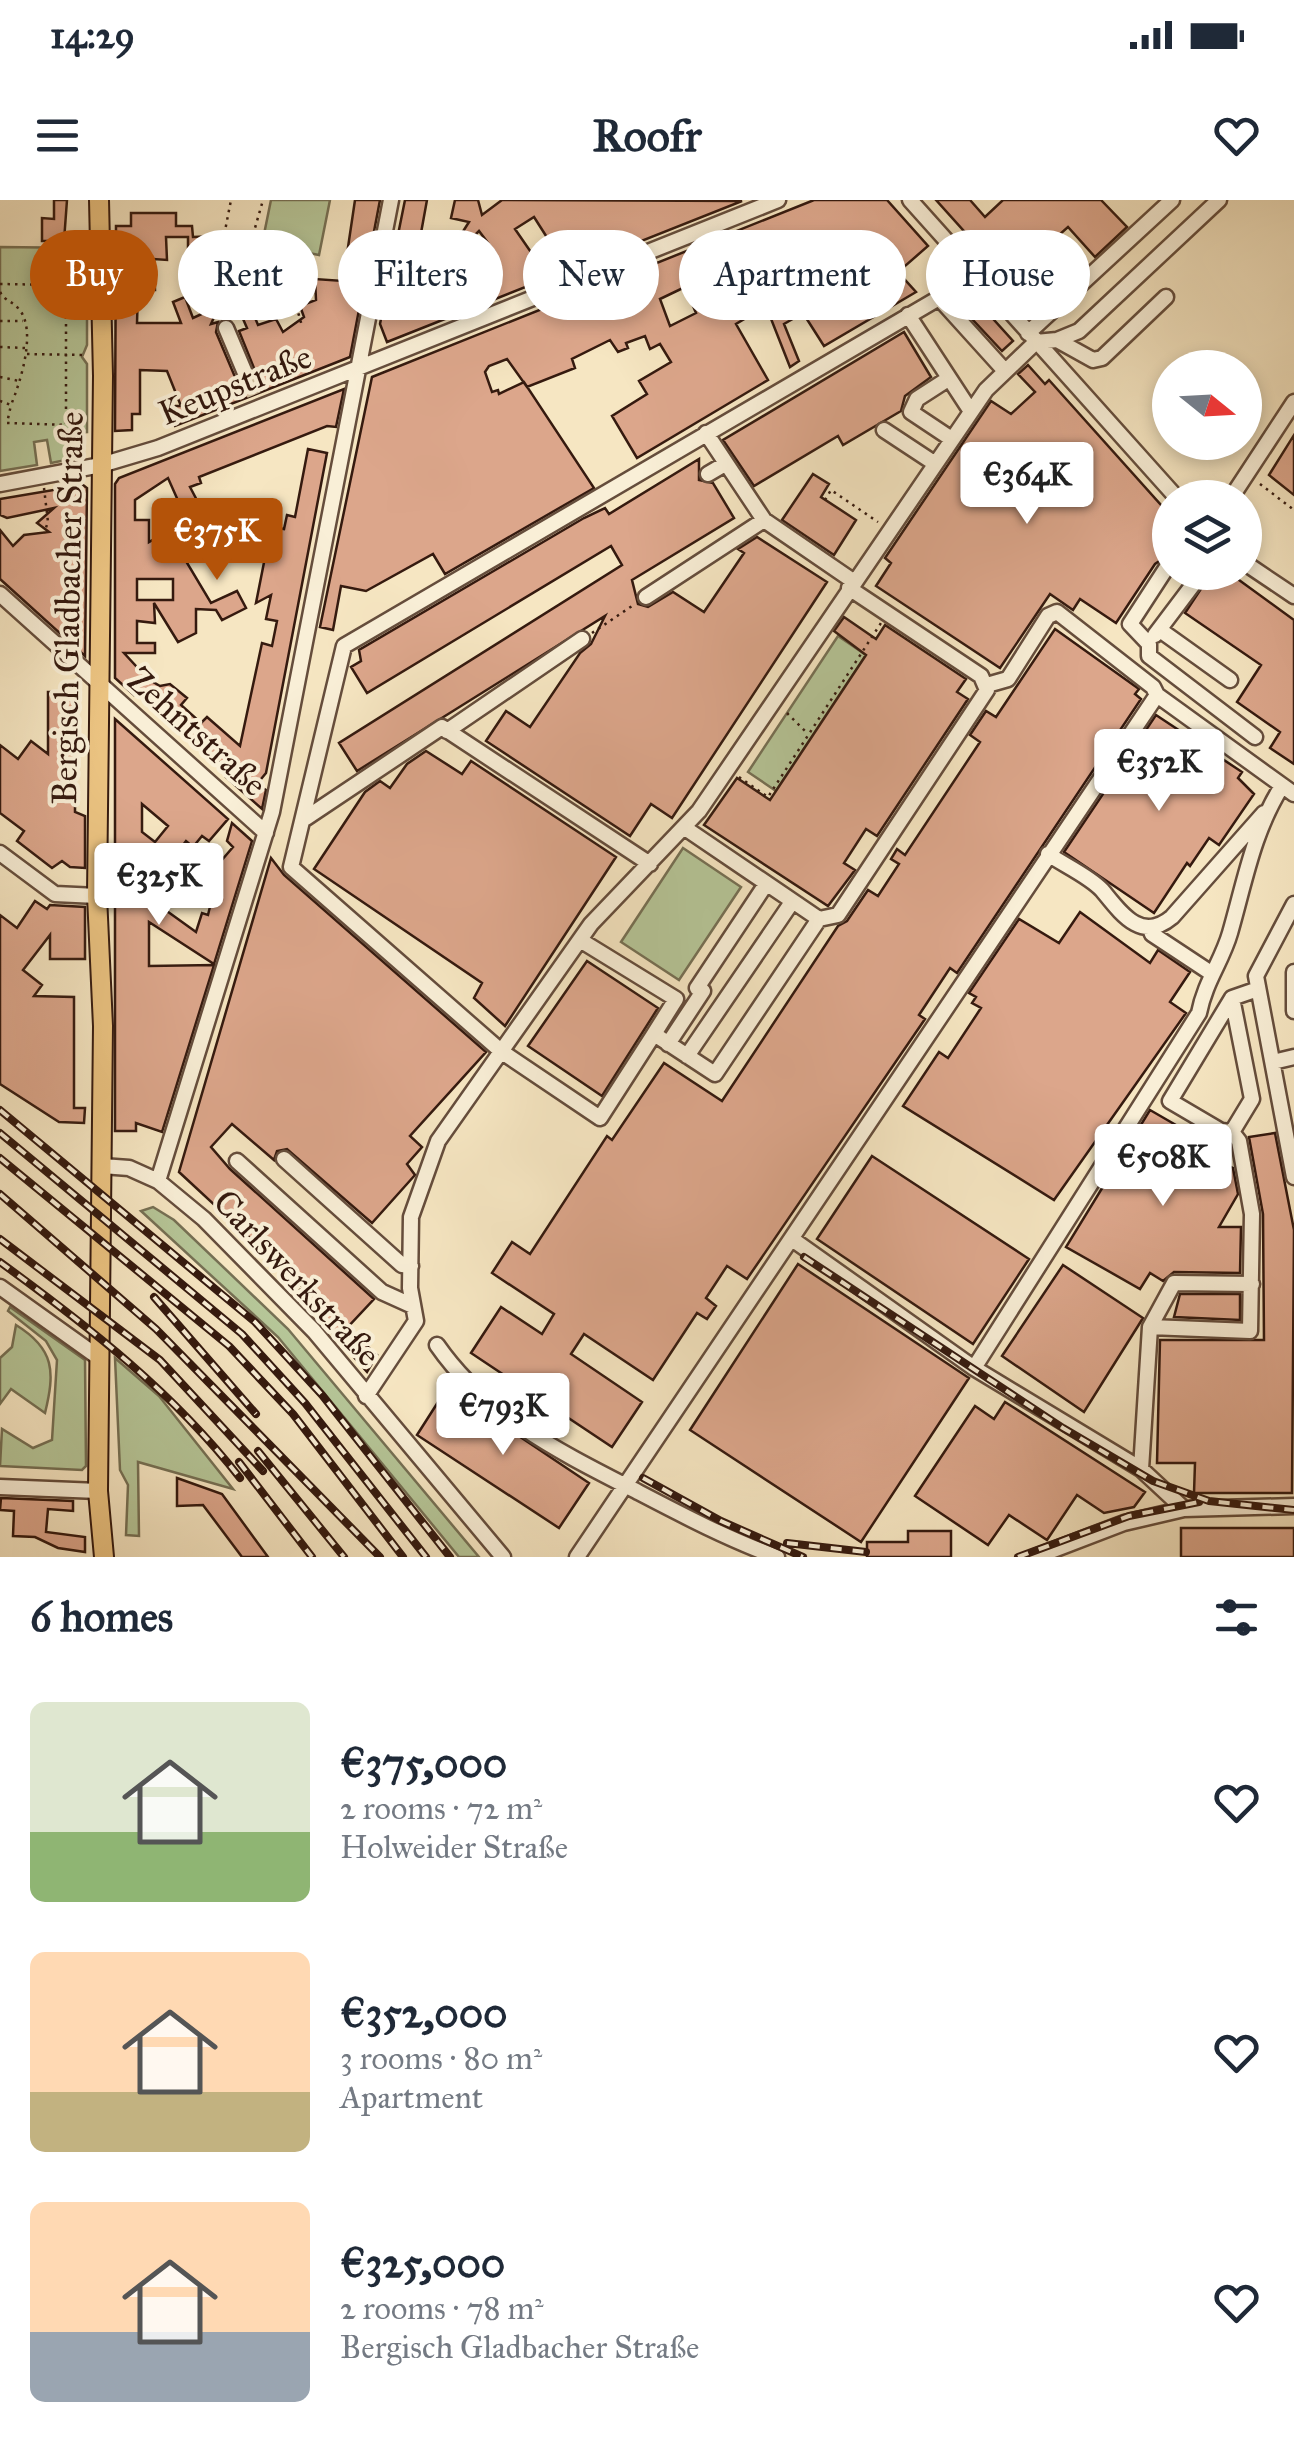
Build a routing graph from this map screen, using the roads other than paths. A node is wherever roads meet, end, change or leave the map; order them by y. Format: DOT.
graph roads {
  1 [pos="100,200"];
  2 [pos="392,200"];
  3 [pos="778,200"];
  4 [pos="910,200"];
  5 [pos="1172,200"];
  6 [pos="1219,200"];
  7 [pos="1166,297"];
  8 [pos="908,315"];
  9 [pos="226,328"];
  10 [pos="1032,337"];
  11 [pos="1058,340"];
  12 [pos="359,368"];
  13 [pos="1004,371"];
  14 [pos="245,373"];
  15 [pos="948,379"];
  16 [pos="1294,402"];
  17 [pos="970,410"];
  18 [pos="884,430"];
  19 [pos="706,433"];
  20 [pos="950,438"];
  21 [pos="934,463"];
  22 [pos="725,464"];
  23 [pos="102,465"];
  24 [pos="708,474"];
  25 [pos="1161,480"];
  26 [pos="1243,480"];
  27 [pos="0,484"];
  28 [pos="764,520"];
  29 [pos="1262,574"];
  30 [pos="851,585"];
  31 [pos="1152,590"];
  32 [pos="1189,590"];
  33 [pos="0,594"];
  34 [pos="1294,596"];
  35 [pos="646,597"];
  36 [pos="1160,630"];
  37 [pos="582,639"];
  38 [pos="1148,644"];
  39 [pos="1230,680"];
  40 [pos="98,684"];
  41 [pos="987,686"];
  42 [pos="1157,695"];
  43 [pos="447,730"];
  44 [pos="1255,737"];
  45 [pos="1288,790"];
  46 [pos="1266,812"];
  47 [pos="306,818"];
  48 [pos="685,828"];
  49 [pos="266,833"];
  50 [pos="0,853"];
  51 [pos="1048,854"];
  52 [pos="650,864"];
  53 [pos="766,884"];
  54 [pos="97,896"];
  55 [pos="792,902"];
  56 [pos="1294,904"];
  57 [pos="819,920"];
  58 [pos="1150,928"];
  59 [pos="580,940"];
  60 [pos="1294,972"];
  61 [pos="1210,973"];
  62 [pos="1258,989"];
  63 [pos="1232,998"];
  64 [pos="1294,1010"];
  65 [pos="654,1034"];
  66 [pos="668,1044"];
  67 [pos="502,1052"];
  68 [pos="687,1056"];
  69 [pos="1294,1057"];
  70 [pos="1272,1062"];
  71 [pos="1232,1132"];
  72 [pos="284,1159"];
  73 [pos="237,1161"];
  74 [pos="102,1166"];
  75 [pos="1294,1177"];
  76 [pos="158,1181"];
  77 [pos="792,1239"];
  78 [pos="410,1266"];
  79 [pos="1252,1284"];
  80 [pos="0,1287"];
  81 [pos="414,1306"];
  82 [pos="1150,1328"];
  83 [pos="437,1346"];
  84 [pos="98,1357"];
  85 [pos="974,1368"];
  86 [pos="366,1396"];
  87 [pos="1141,1470"];
  88 [pos="0,1487"];
  89 [pos="628,1487"];
  90 [pos="98,1491"];
  91 [pos="1294,1506"];
  92 [pos="1184,1508"];
  93 [pos="104,1557"];
  94 [pos="503,1557"];
  95 [pos="577,1557"];
  96 [pos="776,1557"];
  97 [pos="1036,1557"];
  1 -- 23 [label="main road, Bergisch Gladbacher Straße"];
  2 -- 12 [label="street"];
  3 -- 12 [label="street, Keupstraße"];
  4 -- 10 [label="street"];
  5 -- 10 [label="street"];
  6 -- 11 [label="street"];
  7 -- 11 [label="street"];
  8 -- 13 [label="street"];
  8 -- 15 [label="street"];
  8 -- 19 [label="street"];
  9 -- 14 [label="street"];
  10 -- 11 [label="street"];
  10 -- 13 [label="street"];
  10 -- 25 [label="street"];
  12 -- 23 [label="street, Keupstraße"];
  12 -- 49 [label="street"];
  13 -- 17 [label="street"];
  15 -- 17 [label="street"];
  15 -- 20 [label="street"];
  16 -- 26 [label="street"];
  17 -- 20 [label="street"];
  18 -- 21 [label="street"];
  19 -- 22 [label="street"];
  19 -- 47 [label="street"];
  20 -- 21 [label="street"];
  21 -- 30 [label="street"];
  22 -- 24 [label="street"];
  22 -- 28 [label="street"];
  23 -- 27 [label="street, Keupstraße"];
  23 -- 40 [label="main road, Bergisch Gladbacher Straße"];
  28 -- 30 [label="street"];
  28 -- 35 [label="street"];
  29 -- 34 [label="street"];
  30 -- 41 [label="street"];
  30 -- 48 [label="street"];
  31 -- 38 [label="street"];
  32 -- 36 [label="street"];
  33 -- 40 [label="street, Zehntstraße"];
  36 -- 38 [label="street"];
  36 -- 39 [label="street"];
  37 -- 43 [label="street"];
  38 -- 44 [label="street"];
  40 -- 49 [label="street, Zehntstraße"];
  40 -- 54 [label="main road, Bergisch Gladbacher Straße"];
  41 -- 42 [label="street"];
  41 -- 57 [label="street"];
  42 -- 45 [label="street"];
  42 -- 51 [label="street"];
  43 -- 47 [label="street"];
  43 -- 52 [label="street"];
  45 -- 46 [label="street"];
  46 -- 58 [label="street"];
  46 -- 61 [label="street"];
  47 -- 67 [label="street"];
  48 -- 52 [label="street"];
  48 -- 53 [label="street"];
  49 -- 76 [label="street"];
  50 -- 54 [label="street"];
  51 -- 58 [label="street"];
  51 -- 77 [label="street"];
  52 -- 59 [label="street"];
  53 -- 55 [label="street"];
  53 -- 66 [label="street"];
  54 -- 74 [label="main road, Bergisch Gladbacher Straße"];
  55 -- 57 [label="street"];
  55 -- 68 [label="street"];
  56 -- 62 [label="street"];
  57 -- 68 [label="street"];
  58 -- 61 [label="street"];
  59 -- 65 [label="street"];
  59 -- 67 [label="street"];
  60 -- 64 [label="street"];
  61 -- 85 [label="street"];
  62 -- 63 [label="street"];
  62 -- 70 [label="street"];
  63 -- 71 [label="street"];
  63 -- 71 [label="street"];
  65 -- 66 [label="street"];
  65 -- 67 [label="street"];
  66 -- 68 [label="street"];
  67 -- 78 [label="street"];
  69 -- 70 [label="street"];
  70 -- 75 [label="street"];
  71 -- 79 [label="street"];
  72 -- 78 [label="street"];
  73 -- 81 [label="street"];
  74 -- 76 [label="street, Carlswerkstraße"];
  74 -- 84 [label="main road, Bergisch Gladbacher Straße"];
  76 -- 86 [label="street, Carlswerkstraße"];
  77 -- 85 [label="street"];
  77 -- 89 [label="street"];
  78 -- 81 [label="street"];
  79 -- 82 [label="street"];
  79 -- 82 [label="street"];
  80 -- 84 [label="street"];
  81 -- 86 [label="street"];
  82 -- 87 [label="street"];
  83 -- 89 [label="street"];
  84 -- 90 [label="main road, Bergisch Gladbacher Straße"];
  85 -- 87 [label="street"];
  86 -- 94 [label="street, Carlswerkstraße"];
  87 -- 92 [label="street"];
  88 -- 90 [label="street"];
  89 -- 95 [label="street"];
  89 -- 96 [label="street"];
  90 -- 93 [label="main road, Bergisch Gladbacher Straße"];
  91 -- 92 [label="street"];
  92 -- 97 [label="street"];
}
